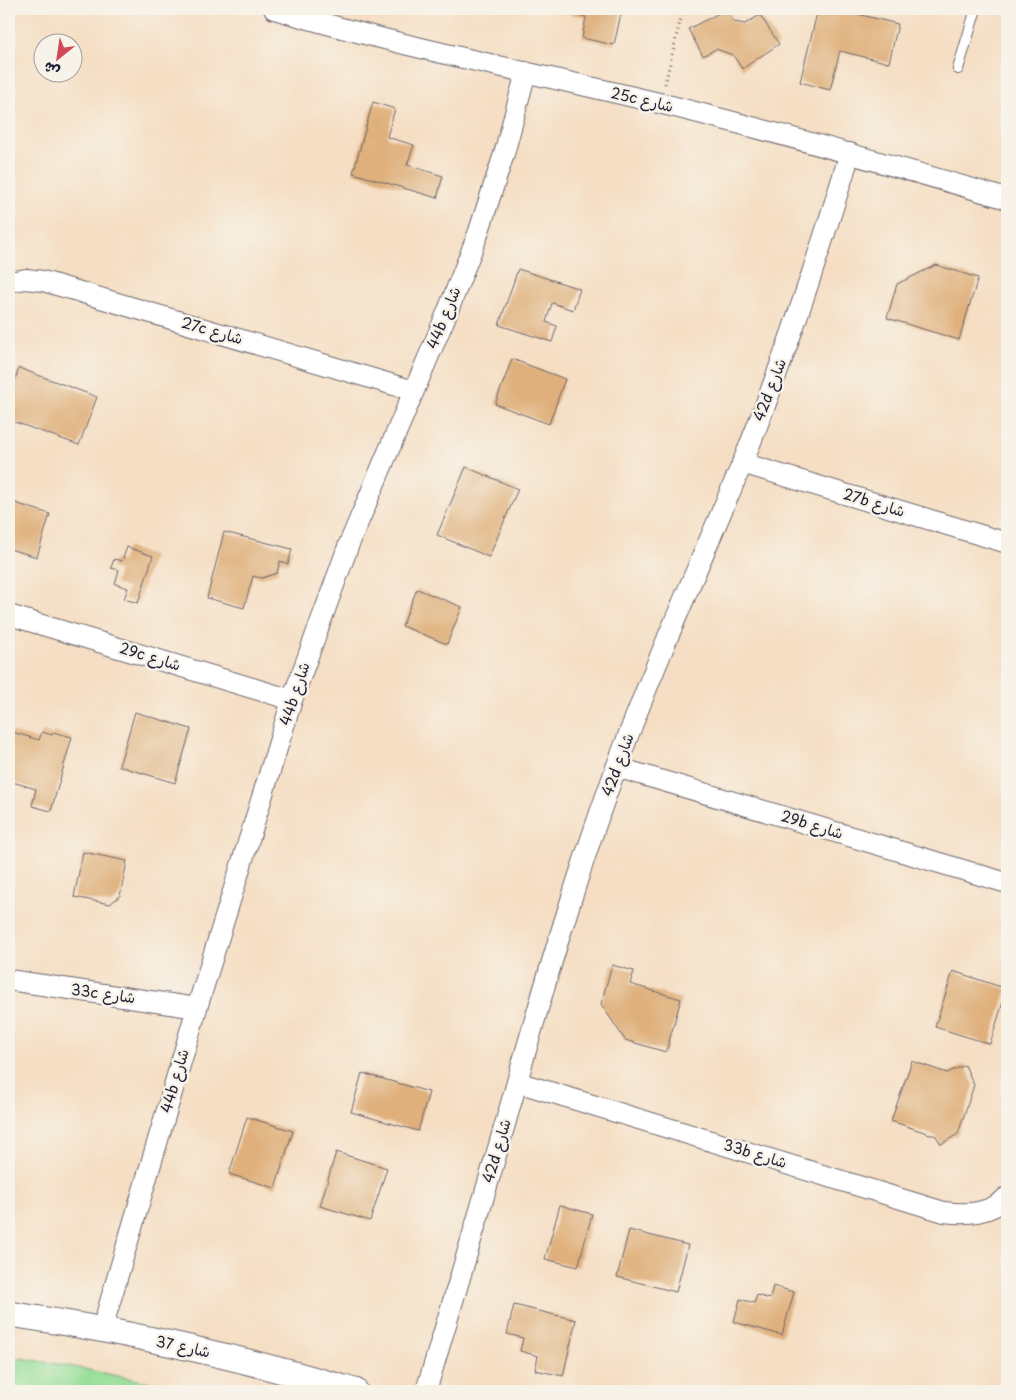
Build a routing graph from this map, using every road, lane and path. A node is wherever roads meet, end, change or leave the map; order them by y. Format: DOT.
graph roads {
  1 [pos="274,9"];
  2 [pos="683,9"];
  3 [pos="976,9"];
  4 [pos="958,69"];
  5 [pos="526,72"];
  6 [pos="660,104"];
  7 [pos="850,153"];
  8 [pos="1007,199"];
  9 [pos="9,282"];
  10 [pos="414,391"];
  11 [pos="742,463"];
  12 [pos="1007,542"];
  13 [pos="9,615"];
  14 [pos="292,700"];
  15 [pos="616,767"];
  16 [pos="1007,883"];
  17 [pos="9,980"];
  18 [pos="197,1008"];
  19 [pos="517,1082"];
  20 [pos="1000,1202"];
  21 [pos="9,1314"];
  22 [pos="102,1330"];
  23 [pos="355,1391"];
  24 [pos="426,1391"];
  1 -- 5 [label="street, 25c شارع"];
  2 -- 6 [label="path"];
  3 -- 4 [label="lane"];
  5 -- 6 [label="street, 25c شارع"];
  5 -- 10 [label="street, 44b شارع"];
  6 -- 7 [label="street, 25c شارع"];
  7 -- 8 [label="street, 25c شارع"];
  7 -- 11 [label="street, 42d شارع"];
  9 -- 10 [label="street, 27c شارع"];
  10 -- 14 [label="street, 44b شارع"];
  11 -- 12 [label="street, 27b شارع"];
  11 -- 15 [label="street, 42d شارع"];
  13 -- 14 [label="street, 29c شارع"];
  14 -- 18 [label="street, 44b شارع"];
  15 -- 16 [label="street, 29b شارع"];
  15 -- 19 [label="street, 42d شارع"];
  17 -- 18 [label="street, 33c شارع"];
  18 -- 22 [label="street, 44b شارع"];
  19 -- 20 [label="street, 33b شارع"];
  19 -- 24 [label="street, 42d شارع"];
  21 -- 22 [label="street, شارع 37"];
  22 -- 23 [label="street, شارع 37"];
}
